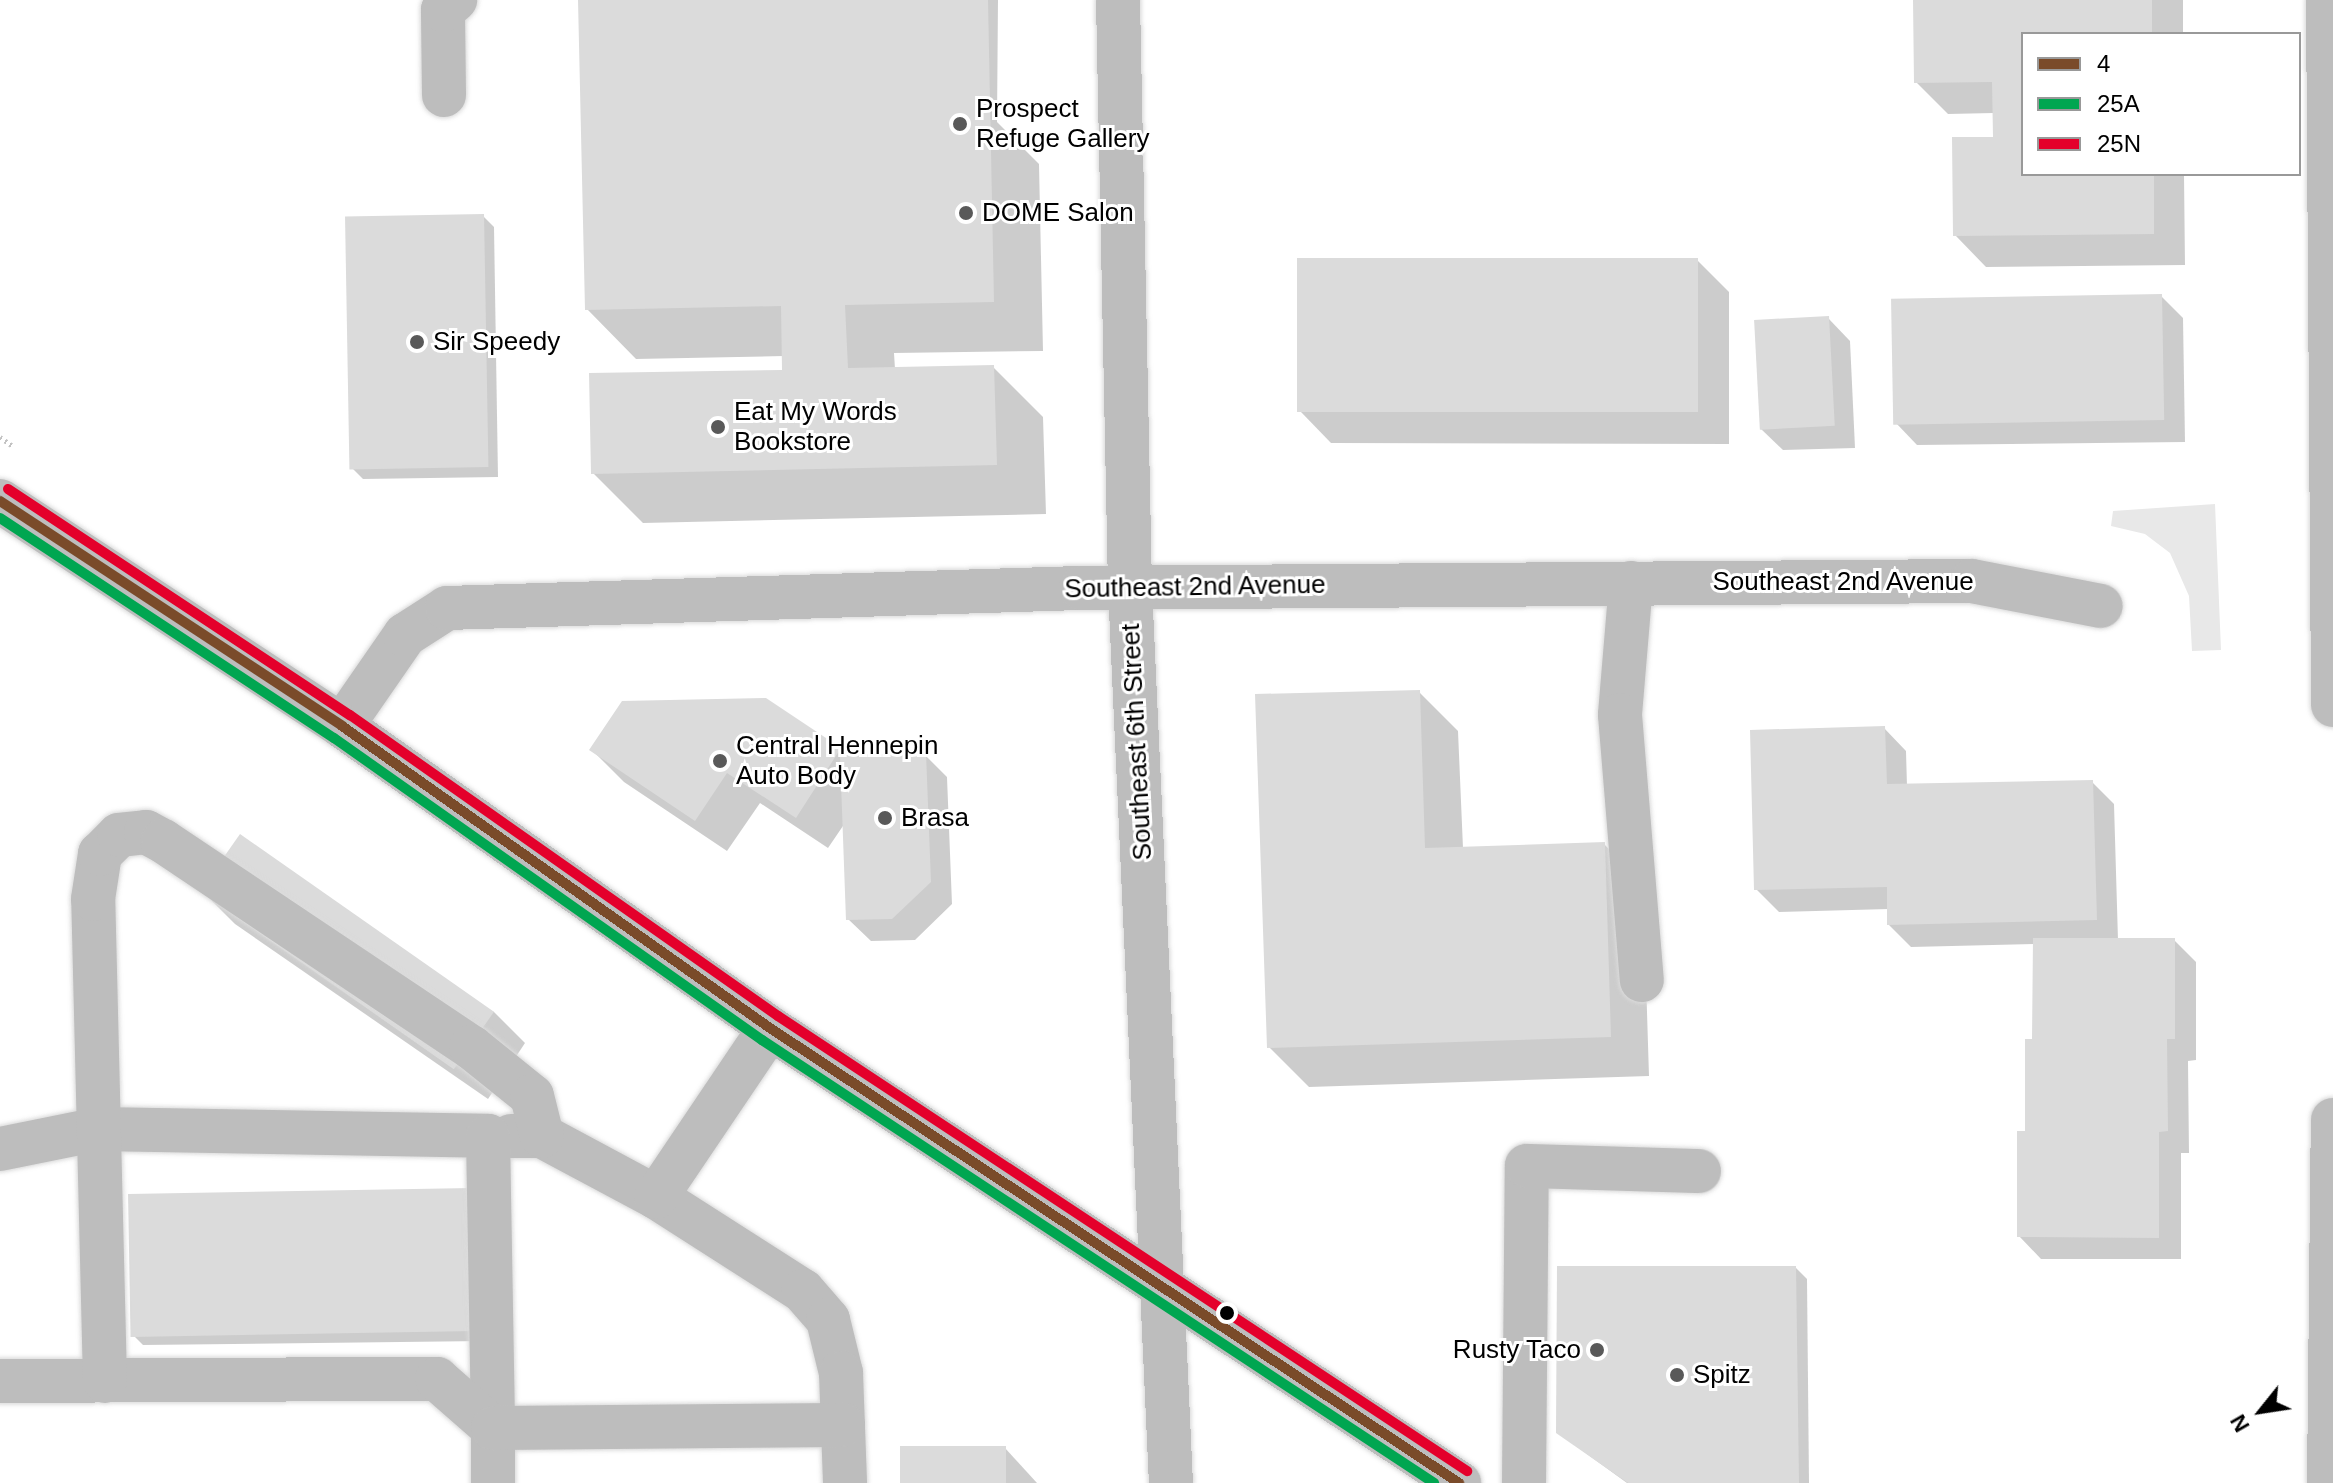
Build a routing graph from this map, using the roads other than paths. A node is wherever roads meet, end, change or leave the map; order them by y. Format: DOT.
graph roads {
  1 [pos="455,0"];
  2 [pos="1118,0"];
  3 [pos="2328,0"];
  4 [pos="444,95"];
  5 [pos="0,501"];
  6 [pos="2333,557"];
  7 [pos="1631,583"];
  8 [pos="1130,588"];
  9 [pos="2101,606"];
  10 [pos="2333,705"];
  11 [pos="342,726"];
  12 [pos="1642,980"];
  13 [pos="770,1028"];
  14 [pos="2333,1120"];
  15 [pos="99,1129"];
  16 [pos="488,1136"];
  17 [pos="542,1136"];
  18 [pos="0,1149"];
  19 [pos="1699,1171"];
  20 [pos="656,1197"];
  21 [pos="1165,1288"];
  22 [pos="0,1381"];
  23 [pos="105,1381"];
  24 [pos="843,1425"];
  25 [pos="493,1428"];
  26 [pos="493,1483"];
  27 [pos="845,1483"];
  28 [pos="1171,1483"];
  29 [pos="1459,1483"];
  30 [pos="1524,1483"];
  31 [pos="2329,1483"];
  1 -- 4 [label="street"];
  2 -- 8 [label="street, Southeast 6th Street"];
  3 -- 6 [label="street"];
  5 -- 11 [label="street"];
  6 -- 10 [label="street"];
  7 -- 8 [label="street, Southeast 2nd Avenue"];
  7 -- 9 [label="street, Southeast 2nd Avenue"];
  7 -- 12 [label="street"];
  8 -- 11 [label="street, Southeast 2nd Avenue"];
  8 -- 21 [label="street, Southeast 6th Street"];
  11 -- 13 [label="street"];
  13 -- 20 [label="street"];
  13 -- 21 [label="street"];
  14 -- 31 [label="street"];
  15 -- 16 [label="street"];
  15 -- 17 [label="street"];
  15 -- 18 [label="street"];
  15 -- 23 [label="street"];
  16 -- 17 [label="street"];
  16 -- 25 [label="street"];
  17 -- 20 [label="street"];
  19 -- 30 [label="street"];
  20 -- 24 [label="street"];
  21 -- 28 [label="street, Southeast 6th Street"];
  21 -- 29 [label="street"];
  22 -- 23 [label="street"];
  23 -- 25 [label="street"];
  24 -- 25 [label="street"];
  24 -- 27 [label="street"];
  25 -- 26 [label="street"];
}
